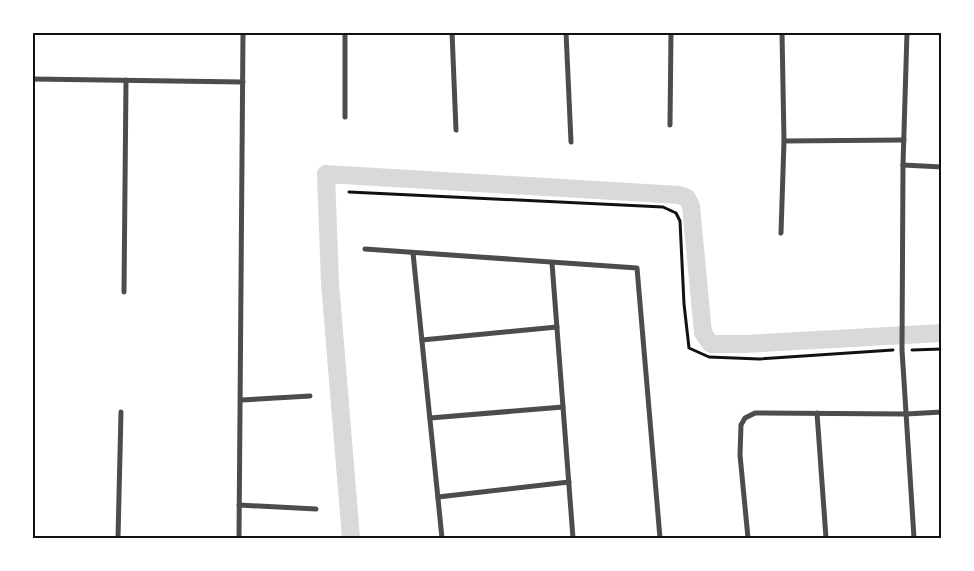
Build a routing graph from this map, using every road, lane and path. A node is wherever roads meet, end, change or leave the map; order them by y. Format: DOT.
graph roads {
  1 [pos="243,32"];
  2 [pos="345,32"];
  3 [pos="452,32"];
  4 [pos="566,32"];
  5 [pos="671,32"];
  6 [pos="782,32"];
  7 [pos="907,32"];
  8 [pos="32,79"];
  9 [pos="126,80"];
  10 [pos="243,82"];
  11 [pos="345,116"];
  12 [pos="670,125"];
  13 [pos="456,130"];
  14 [pos="904,140"];
  15 [pos="784,141"];
  16 [pos="572,142"];
  17 [pos="903,165"];
  18 [pos="942,167"];
  19 [pos="781,234"];
  20 [pos="364,249"];
  21 [pos="413,253"];
  22 [pos="552,263"];
  23 [pos="124,292"];
  24 [pos="556,327"];
  25 [pos="422,340"];
  26 [pos="902,347"];
  27 [pos="942,349"];
  28 [pos="310,396"];
  29 [pos="241,400"];
  30 [pos="563,407"];
  31 [pos="121,412"];
  32 [pos="942,412"];
  33 [pos="816,413"];
  34 [pos="906,414"];
  35 [pos="430,418"];
  36 [pos="569,482"];
  37 [pos="438,497"];
  38 [pos="239,506"];
  39 [pos="316,509"];
  40 [pos="118,538"];
  41 [pos="239,538"];
  42 [pos="442,538"];
  43 [pos="573,538"];
  44 [pos="660,538"];
  45 [pos="748,538"];
  46 [pos="826,538"];
  47 [pos="914,538"];
  1 -- 10 [label="street"];
  2 -- 11 [label="street"];
  3 -- 13 [label="street"];
  4 -- 16 [label="street"];
  5 -- 12 [label="street"];
  6 -- 15 [label="street"];
  7 -- 14 [label="street"];
  8 -- 9 [label="street"];
  9 -- 10 [label="street"];
  9 -- 23 [label="street"];
  10 -- 29 [label="street"];
  14 -- 15 [label="street"];
  14 -- 17 [label="street"];
  15 -- 19 [label="street"];
  17 -- 18 [label="street"];
  17 -- 26 [label="street"];
  20 -- 21 [label="street"];
  21 -- 22 [label="street"];
  21 -- 25 [label="street"];
  22 -- 24 [label="street"];
  22 -- 44 [label="street"];
  24 -- 25 [label="street"];
  24 -- 30 [label="street"];
  25 -- 35 [label="street"];
  26 -- 27 [label="path"];
  26 -- 34 [label="street"];
  28 -- 29 [label="street"];
  29 -- 38 [label="street"];
  30 -- 35 [label="street"];
  30 -- 36 [label="street"];
  31 -- 40 [label="street"];
  32 -- 34 [label="street"];
  33 -- 34 [label="street"];
  33 -- 45 [label="street"];
  33 -- 46 [label="street"];
  34 -- 47 [label="street"];
  35 -- 37 [label="street"];
  36 -- 37 [label="street"];
  36 -- 43 [label="street"];
  37 -- 42 [label="street"];
  38 -- 39 [label="street"];
  38 -- 41 [label="street"];
}
